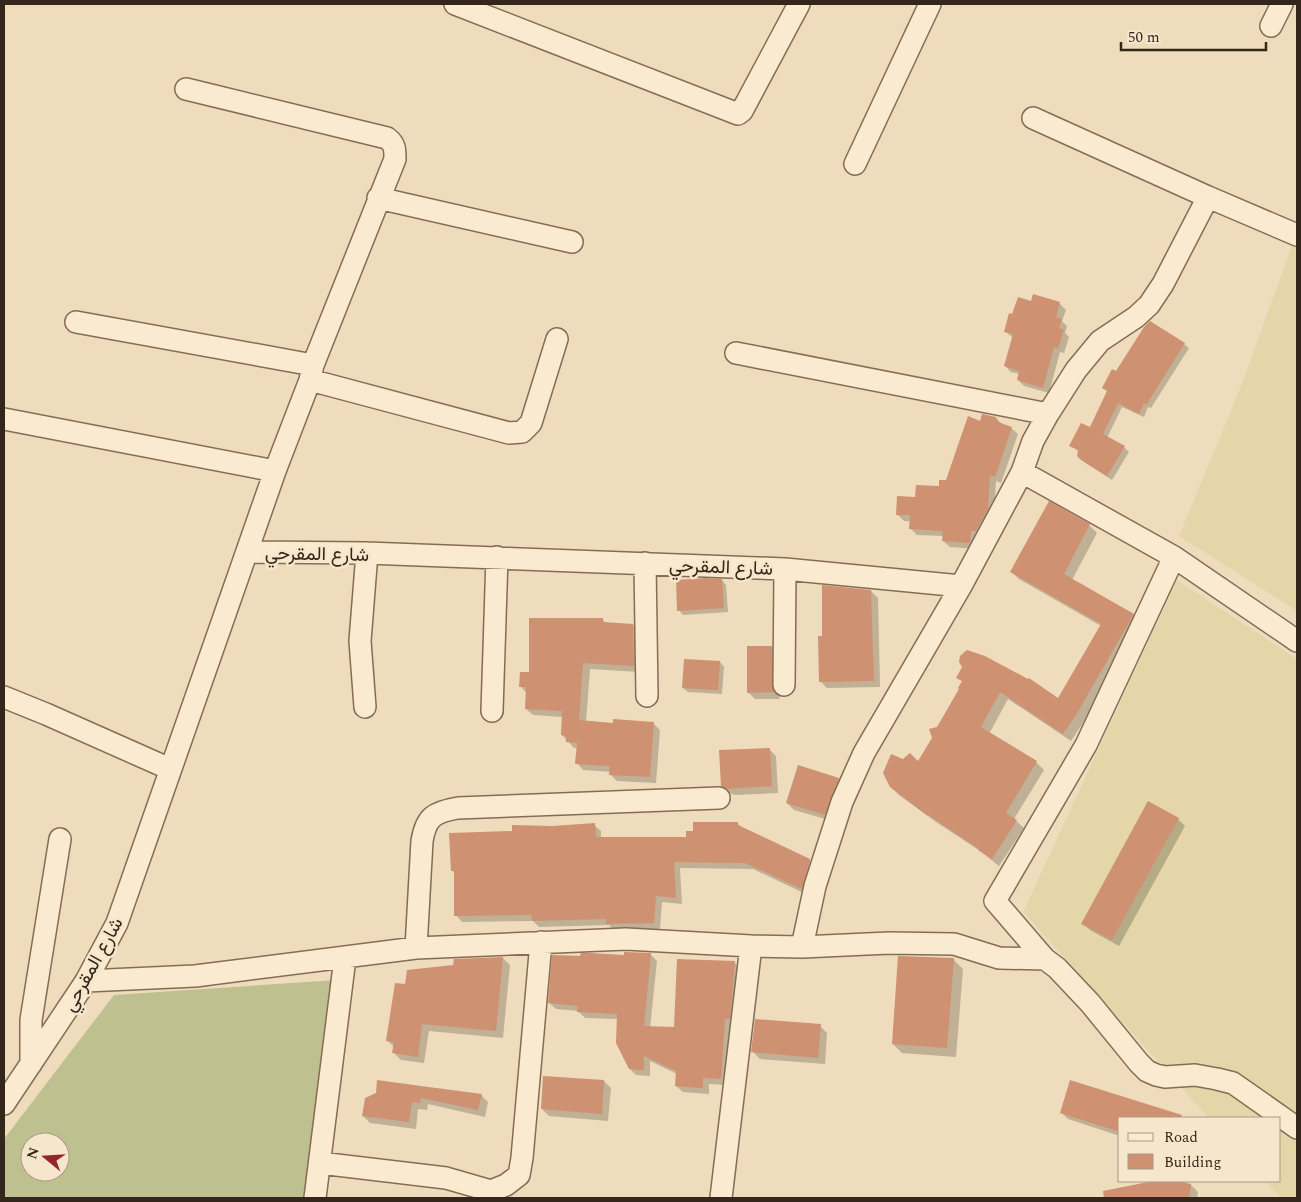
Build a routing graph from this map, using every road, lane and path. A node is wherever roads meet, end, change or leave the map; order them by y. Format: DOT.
graph roads {
  1 [pos="455,4"];
  2 [pos="799,4"];
  3 [pos="930,4"];
  4 [pos="1282,4"];
  5 [pos="1271,26"];
  6 [pos="186,89"];
  7 [pos="1033,118"];
  8 [pos="855,164"];
  9 [pos="1208,197"];
  10 [pos="378,198"];
  11 [pos="1297,235"];
  12 [pos="572,242"];
  13 [pos="76,322"];
  14 [pos="557,340"];
  15 [pos="736,352"];
  16 [pos="312,372"];
  17 [pos="1048,414"];
  18 [pos="4,419"];
  19 [pos="275,471"];
  20 [pos="1022,472"];
  21 [pos="248,552"];
  22 [pos="367,553"];
  23 [pos="1174,557"];
  24 [pos="497,558"];
  25 [pos="645,563"];
  26 [pos="785,569"];
  27 [pos="961,586"];
  28 [pos="1297,641"];
  29 [pos="784,685"];
  30 [pos="647,696"];
  31 [pos="4,697"];
  32 [pos="365,707"];
  33 [pos="492,711"];
  34 [pos="170,769"];
  35 [pos="719,798"];
  36 [pos="60,839"];
  37 [pos="541,942"];
  38 [pos="751,946"];
  39 [pos="802,947"];
  40 [pos="416,948"];
  41 [pos="345,958"];
  42 [pos="1045,959"];
  43 [pos="86,981"];
  44 [pos="30,1065"];
  45 [pos="4,1104"];
  46 [pos="1297,1128"];
  47 [pos="320,1163"];
  48 [pos="315,1198"];
  49 [pos="721,1198"];
  1 -- 2 [label="street"];
  3 -- 8 [label="street"];
  4 -- 5 [label="street"];
  6 -- 10 [label="street"];
  7 -- 9 [label="street"];
  9 -- 11 [label="street"];
  9 -- 17 [label="street"];
  10 -- 12 [label="street"];
  10 -- 16 [label="street"];
  13 -- 16 [label="street"];
  14 -- 16 [label="street"];
  15 -- 17 [label="street"];
  16 -- 19 [label="street"];
  17 -- 20 [label="street"];
  18 -- 19 [label="street"];
  19 -- 21 [label="street"];
  20 -- 23 [label="street"];
  20 -- 27 [label="street"];
  21 -- 22 [label="street, شارع المقرحي"];
  21 -- 34 [label="street, شارع المقرحي"];
  22 -- 24 [label="street, شارع المقرحي"];
  22 -- 32 [label="street"];
  23 -- 28 [label="street"];
  23 -- 42 [label="street"];
  24 -- 25 [label="street, شارع المقرحي"];
  24 -- 33 [label="street"];
  25 -- 26 [label="street, شارع المقرحي"];
  25 -- 30 [label="street"];
  26 -- 27 [label="street, شارع المقرحي"];
  26 -- 29 [label="street"];
  27 -- 39 [label="street"];
  31 -- 34 [label="street"];
  34 -- 43 [label="street, شارع المقرحي"];
  35 -- 40 [label="street"];
  36 -- 44 [label="street"];
  37 -- 38 [label="street"];
  37 -- 40 [label="street"];
  37 -- 47 [label="street"];
  38 -- 39 [label="street"];
  38 -- 49 [label="street"];
  39 -- 42 [label="street"];
  40 -- 41 [label="street"];
  41 -- 43 [label="street"];
  41 -- 47 [label="street"];
  42 -- 46 [label="street"];
  43 -- 44 [label="street, شارع المقرحي"];
  44 -- 45 [label="street, شارع المقرحي"];
  47 -- 48 [label="street"];
}
